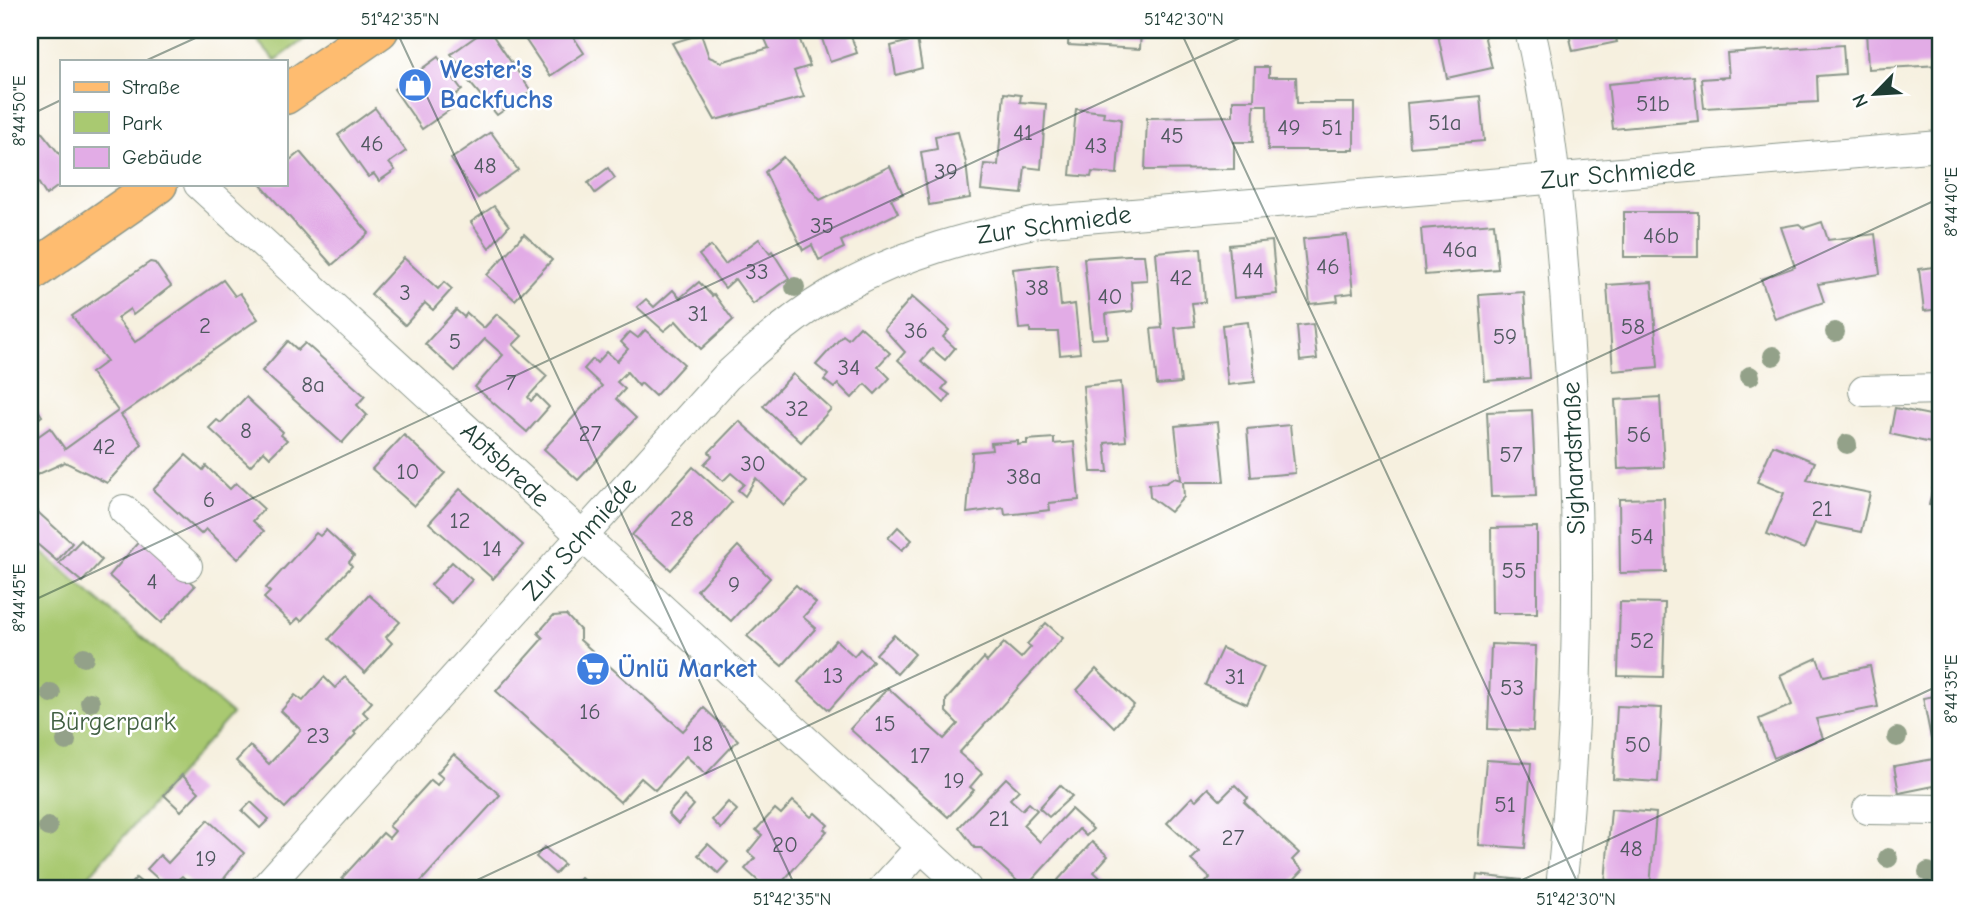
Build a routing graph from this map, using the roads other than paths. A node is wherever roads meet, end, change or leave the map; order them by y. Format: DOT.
graph roads {
  1 [pos="379,30"];
  2 [pos="1530,30"];
  3 [pos="287,94"];
  4 [pos="1940,146"];
  5 [pos="1557,180"];
  6 [pos="155,186"];
  7 [pos="202,186"];
  8 [pos="30,273"];
  9 [pos="1940,389"];
  10 [pos="1864,391"];
  11 [pos="124,510"];
  12 [pos="583,536"];
  13 [pos="187,566"];
  14 [pos="1868,809"];
  15 [pos="1940,810"];
  16 [pos="921,848"];
  17 [pos="265,888"];
  18 [pos="884,888"];
  19 [pos="966,888"];
  20 [pos="1561,888"];
  1 -- 3 [label="main road"];
  2 -- 5 [label="street, Sighardstraße"];
  4 -- 5 [label="street, Zur Schmiede"];
  5 -- 12 [label="street, Zur Schmiede"];
  5 -- 20 [label="street, Sighardstraße"];
  6 -- 8 [label="main road"];
  7 -- 12 [label="street, Abtsbrede"];
  9 -- 10 [label="street"];
  11 -- 13 [label="street"];
  12 -- 16 [label="street, Abtsbrede"];
  12 -- 17 [label="street, Zur Schmiede"];
  14 -- 15 [label="street"];
  16 -- 18 [label="street"];
  16 -- 19 [label="street, Abtsbrede"];
}
